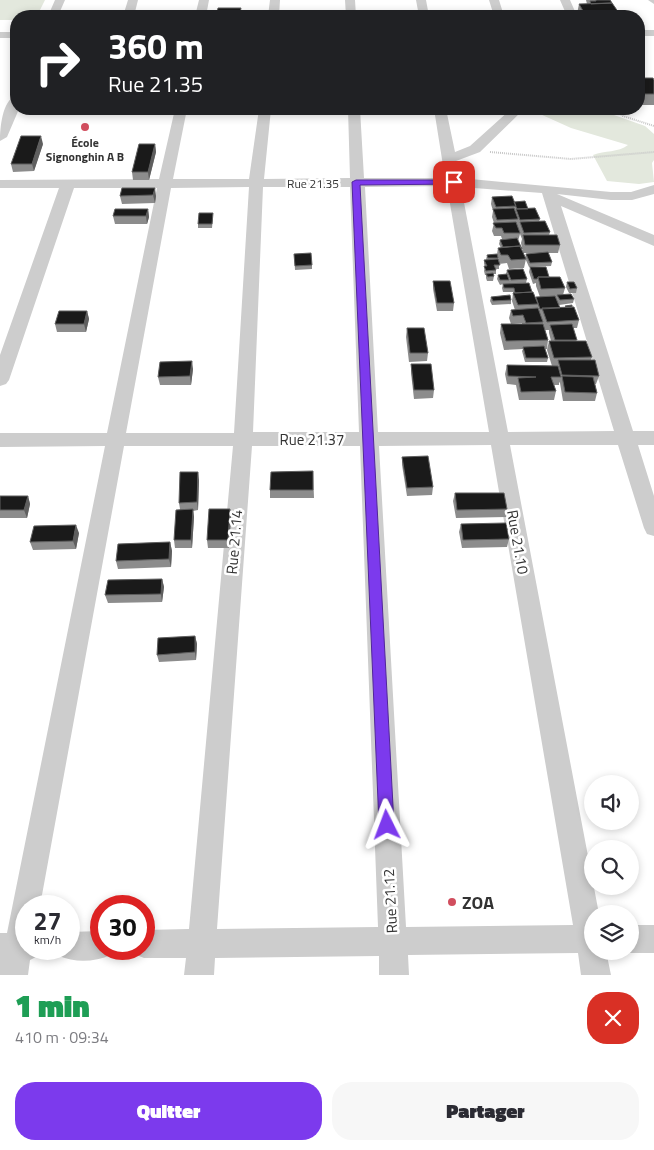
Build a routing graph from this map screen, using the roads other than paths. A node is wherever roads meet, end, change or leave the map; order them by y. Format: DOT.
graph roads {
  1 [pos="10,114"];
  2 [pos="180,115"];
  3 [pos="264,115"];
  4 [pos="354,115"];
  5 [pos="441,115"];
  6 [pos="512,115"];
  7 [pos="0,137"];
  8 [pos="449,159"];
  9 [pos="356,182"];
  10 [pos="454,182"];
  11 [pos="164,183"];
  12 [pos="256,183"];
  13 [pos="0,184"];
  14 [pos="68,184"];
  15 [pos="654,189"];
  16 [pos="550,193"];
  17 [pos="654,241"];
  18 [pos="0,380"];
  19 [pos="500,438"];
  20 [pos="627,438"];
  21 [pos="654,438"];
  22 [pos="368,439"];
  23 [pos="0,440"];
  24 [pos="115,440"];
  25 [pos="243,440"];
  26 [pos="654,528"];
  27 [pos="28,895"];
  28 [pos="585,905"];
  29 [pos="584,939"];
  30 [pos="639,939"];
  31 [pos="654,939"];
  32 [pos="392,940"];
  33 [pos="202,942"];
  34 [pos="155,944"];
  35 [pos="15,947"];
  36 [pos="594,960"];
  37 [pos="13,975"];
  38 [pos="199,975"];
  39 [pos="394,975"];
  40 [pos="596,975"];
  1 -- 7 [label="street"];
  2 -- 11 [label="street"];
  3 -- 12 [label="street, Rue 21.14"];
  4 -- 9 [label="street, Rue 21.12"];
  5 -- 8 [label="street, Rue 21.10"];
  6 -- 8 [label="street"];
  8 -- 10 [label="street, Rue 21.10"];
  9 -- 10 [label="street, Rue 21.35"];
  9 -- 12 [label="street, Rue 21.35"];
  9 -- 22 [label="street, Rue 21.12"];
  10 -- 16 [label="street, Rue 21.35"];
  10 -- 19 [label="street, Rue 21.10"];
  11 -- 12 [label="street, Rue 21.35"];
  11 -- 14 [label="street, Rue 21.35"];
  11 -- 24 [label="street"];
  12 -- 25 [label="street, Rue 21.14"];
  13 -- 14 [label="street, Rue 21.35"];
  14 -- 18 [label="street"];
  15 -- 16 [label="street, Rue 21.35"];
  16 -- 17 [label="street"];
  16 -- 20 [label="street"];
  19 -- 20 [label="street, Rue 21.37"];
  19 -- 22 [label="street, Rue 21.37"];
  19 -- 28 [label="street, Rue 21.10"];
  20 -- 21 [label="street, Rue 21.37"];
  20 -- 26 [label="street"];
  22 -- 25 [label="street, Rue 21.37"];
  22 -- 32 [label="street, Rue 21.12"];
  23 -- 24 [label="street, Rue 21.37"];
  24 -- 25 [label="street, Rue 21.37"];
  24 -- 27 [label="street"];
  25 -- 33 [label="street, Rue 21.14"];
  29 -- 32 [label="street"];
  30 -- 31 [label="street"];
  32 -- 33 [label="street"];
  32 -- 39 [label="street, Rue 21.12"];
  33 -- 34 [label="street"];
  33 -- 38 [label="street, Rue 21.14"];
  35 -- 37 [label="street"];
  36 -- 40 [label="street, Rue 21.10"];
}
